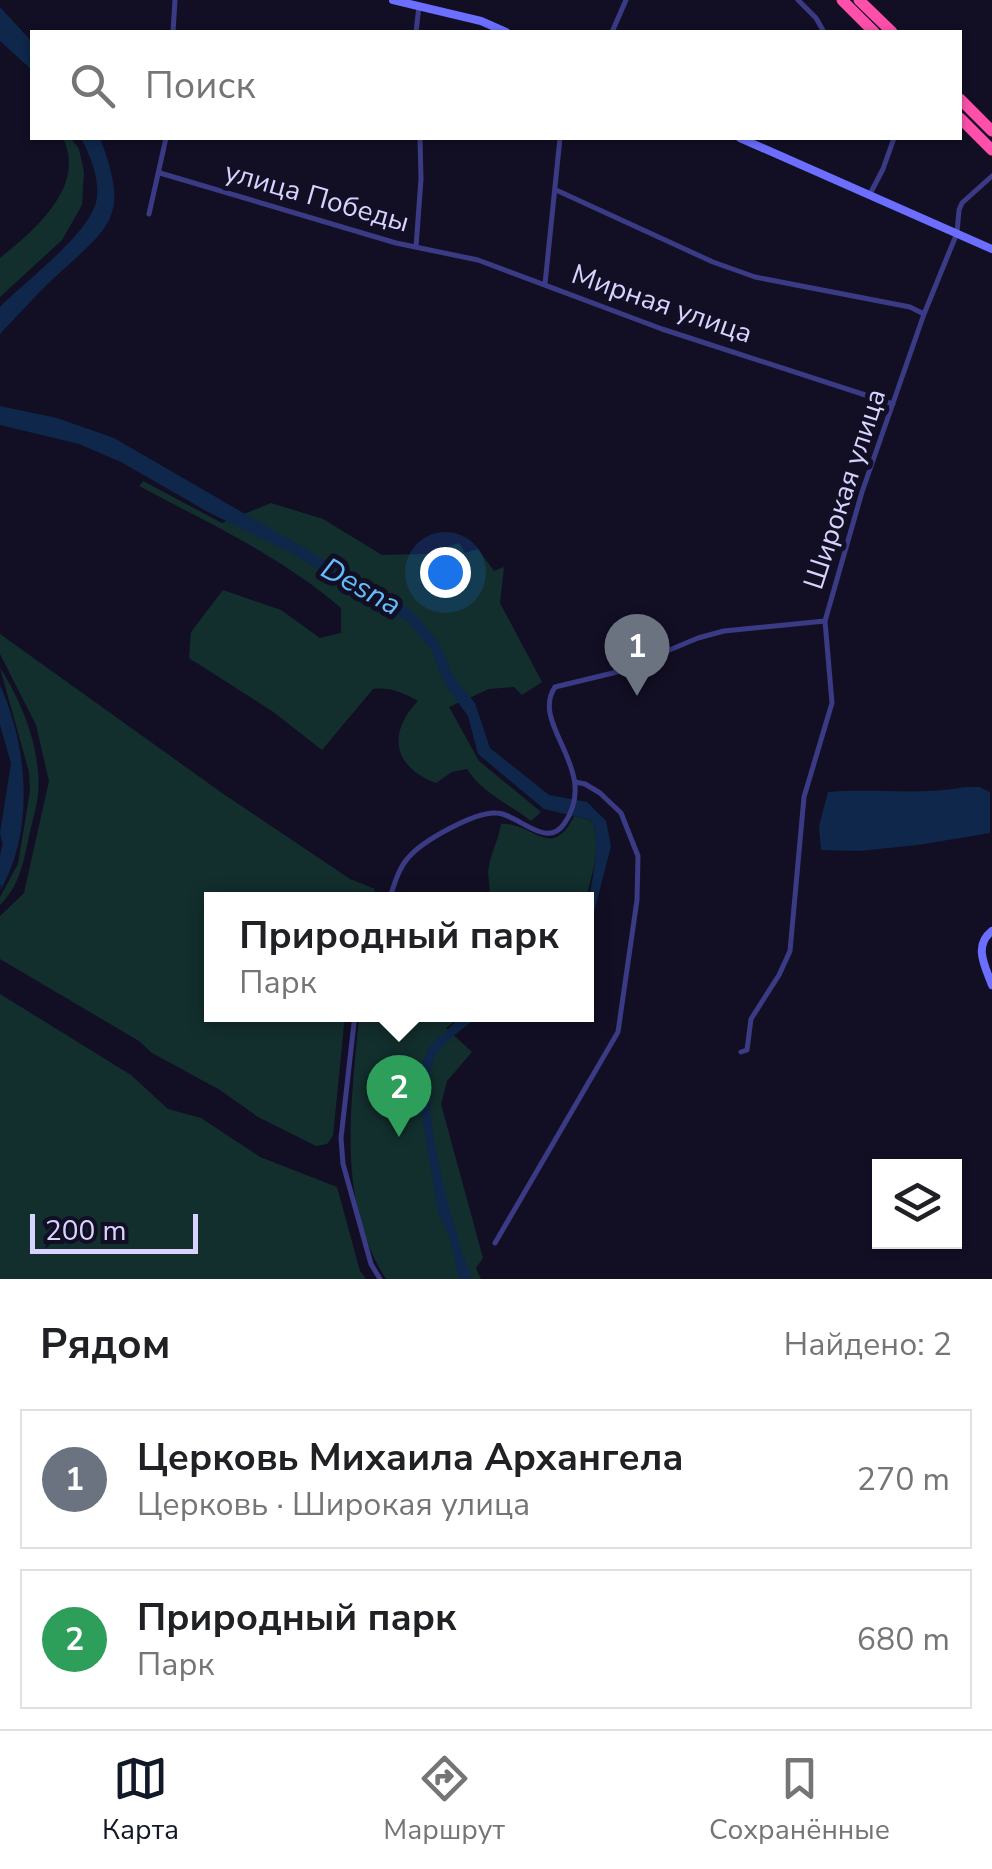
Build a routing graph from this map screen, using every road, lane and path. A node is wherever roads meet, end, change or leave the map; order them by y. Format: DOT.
graph roads {
  1 [pos="175,0"];
  2 [pos="393,0"];
  3 [pos="626,0"];
  4 [pos="798,0"];
  5 [pos="842,0"];
  6 [pos="859,0"];
  7 [pos="420,6"];
  8 [pos="173,30"];
  9 [pos="416,30"];
  10 [pos="501,30"];
  11 [pos="613,30"];
  12 [pos="823,30"];
  13 [pos="872,30"];
  14 [pos="890,30"];
  15 [pos="962,101"];
  16 [pos="962,120"];
  17 [pos="992,132"];
  18 [pos="166,140"];
  19 [pos="420,140"];
  20 [pos="560,140"];
  21 [pos="745,140"];
  22 [pos="893,140"];
  23 [pos="992,150"];
  24 [pos="160,173"];
  25 [pos="992,176"];
  26 [pos="556,190"];
  27 [pos="870,194"];
  28 [pos="149,214"];
  29 [pos="957,233"];
  30 [pos="416,247"];
  31 [pos="992,249"];
  32 [pos="546,284"];
  33 [pos="924,314"];
  34 [pos="893,404"];
  35 [pos="825,621"];
  36 [pos="575,782"];
  37 [pos="392,892"];
  38 [pos="992,931"];
  39 [pos="992,985"];
  40 [pos="354,1022"];
  41 [pos="741,1052"];
  42 [pos="495,1244"];
  43 [pos="380,1279"];
  1 -- 8 [label="street"];
  2 -- 7 [label="street"];
  3 -- 11 [label="street"];
  4 -- 12 [label="street"];
  5 -- 13 [label="highway"];
  6 -- 14 [label="highway"];
  7 -- 9 [label="street"];
  7 -- 10 [label="street"];
  15 -- 17 [label="highway"];
  16 -- 23 [label="highway"];
  18 -- 24 [label="street"];
  19 -- 30 [label="street, улица Победы"];
  20 -- 26 [label="street"];
  21 -- 27 [label="street"];
  22 -- 27 [label="street"];
  24 -- 28 [label="street"];
  24 -- 30 [label="street, улица Победы"];
  25 -- 29 [label="street, Широкая улица"];
  26 -- 32 [label="street"];
  26 -- 33 [label="street"];
  27 -- 29 [label="street"];
  29 -- 31 [label="street"];
  29 -- 33 [label="street, Широкая улица"];
  30 -- 32 [label="street, Мирная улица"];
  32 -- 34 [label="street, Мирная улица"];
  33 -- 34 [label="street, Широкая улица"];
  34 -- 35 [label="street, Широкая улица"];
  35 -- 36 [label="street, Широкая улица"];
  35 -- 41 [label="street"];
  36 -- 37 [label="street"];
  36 -- 42 [label="street"];
  38 -- 39 [label="street"];
  40 -- 43 [label="street"];
}
